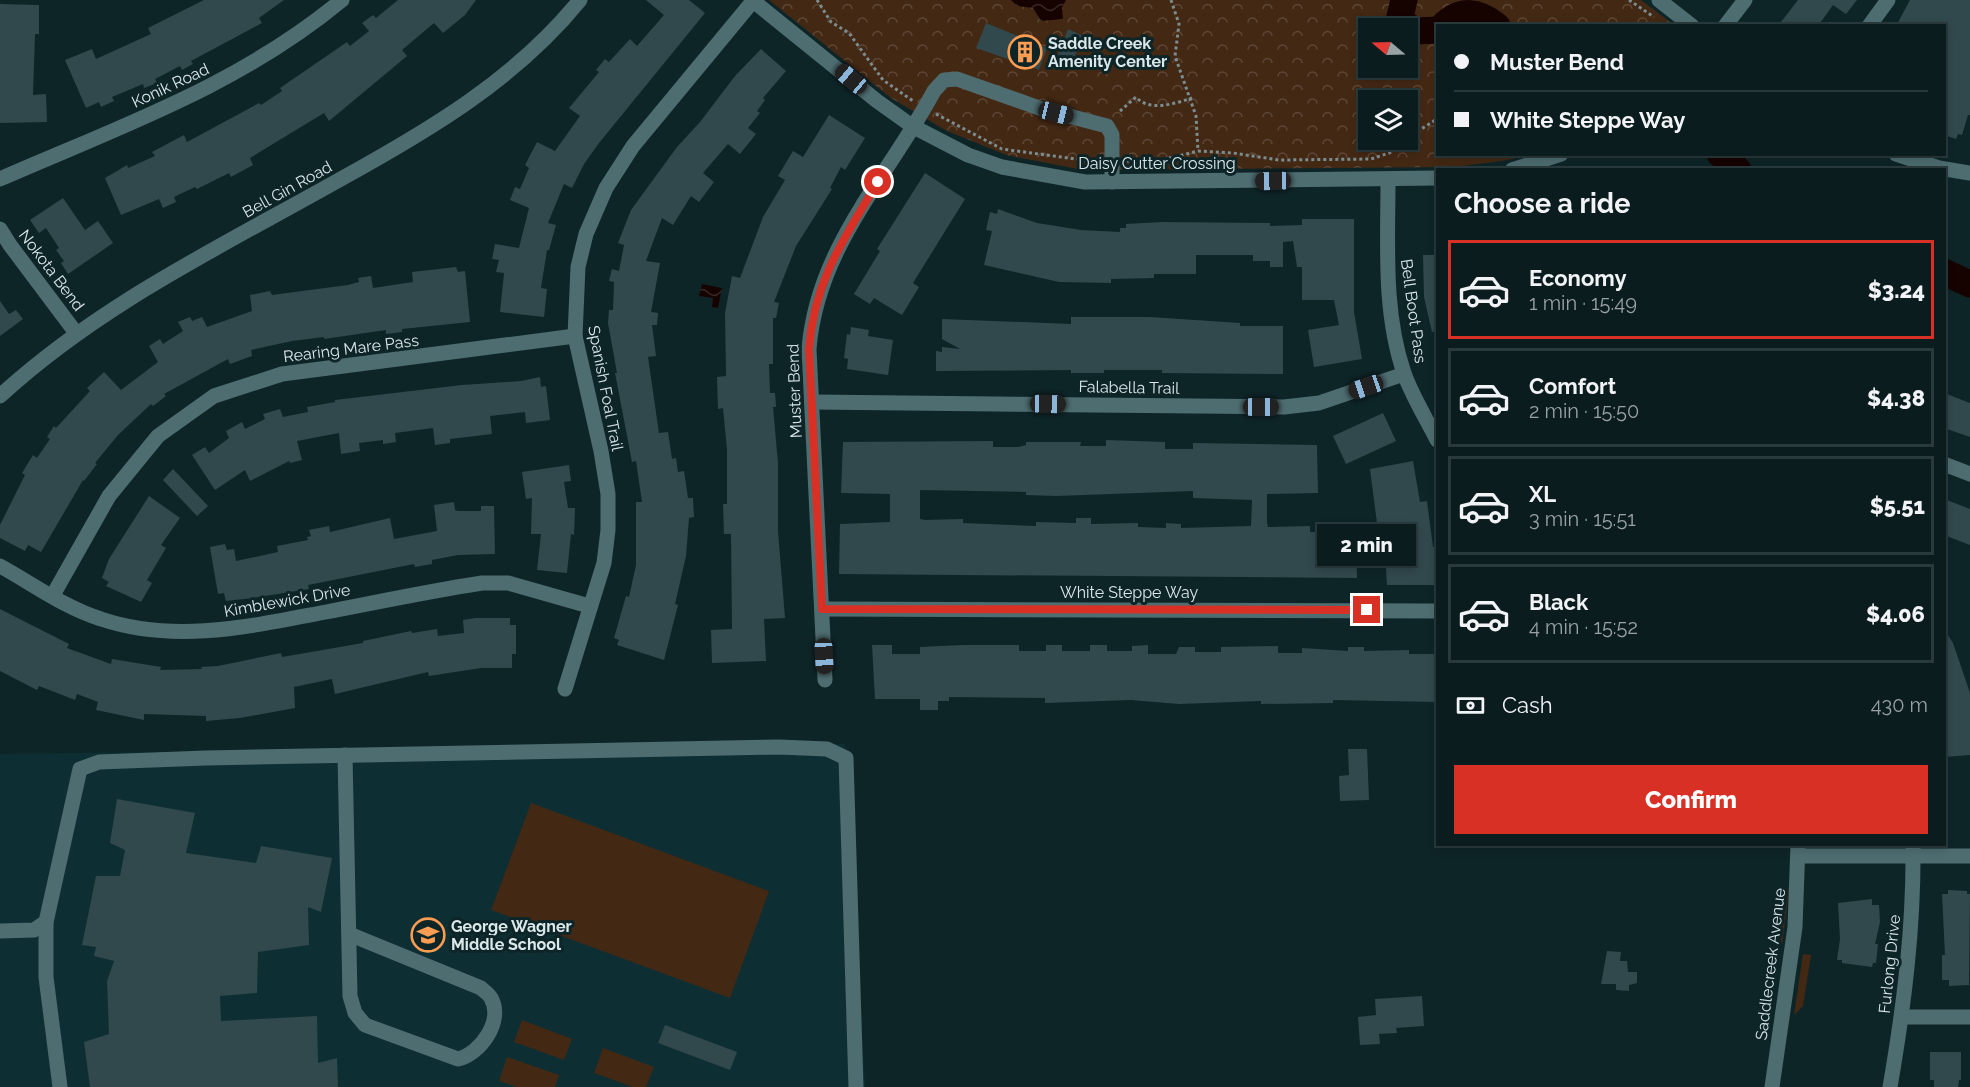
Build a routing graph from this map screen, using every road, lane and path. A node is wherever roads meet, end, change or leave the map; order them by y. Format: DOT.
graph roads {
  1 [pos="342,0"];
  2 [pos="580,0"];
  3 [pos="752,0"];
  4 [pos="817,0"];
  5 [pos="1171,0"];
  6 [pos="1629,0"];
  7 [pos="1659,0"];
  8 [pos="1745,0"];
  9 [pos="1888,0"];
  10 [pos="1657,19"];
  11 [pos="1689,24"];
  12 [pos="1727,24"];
  13 [pos="1870,24"];
  14 [pos="1192,98"];
  15 [pos="915,101"];
  16 [pos="1120,111"];
  17 [pos="932,112"];
  18 [pos="1436,120"];
  19 [pos="912,126"];
  20 [pos="1418,131"];
  21 [pos="1394,150"];
  22 [pos="1198,151"];
  23 [pos="1555,156"];
  24 [pos="1902,156"];
  25 [pos="1098,162"];
  26 [pos="1122,162"];
  27 [pos="1518,168"];
  28 [pos="1939,168"];
  29 [pos="1946,169"];
  30 [pos="1970,173"];
  31 [pos="1436,178"];
  32 [pos="0,179"];
  33 [pos="1388,180"];
  34 [pos="1112,182"];
  35 [pos="0,229"];
  36 [pos="76,333"];
  37 [pos="574,336"];
  38 [pos="1404,374"];
  39 [pos="0,396"];
  40 [pos="813,402"];
  41 [pos="1436,438"];
  42 [pos="1946,465"];
  43 [pos="1970,474"];
  44 [pos="0,566"];
  45 [pos="53,595"];
  46 [pos="590,606"];
  47 [pos="822,609"];
  48 [pos="1436,611"];
  49 [pos="825,680"];
  50 [pos="565,689"];
  51 [pos="345,755"];
  52 [pos="1799,850"];
  53 [pos="1913,850"];
  54 [pos="1970,856"];
  55 [pos="46,922"];
  56 [pos="0,931"];
  57 [pos="349,934"];
  58 [pos="1902,1017"];
  59 [pos="1970,1017"];
  60 [pos="60,1087"];
  61 [pos="856,1087"];
  62 [pos="1772,1087"];
  63 [pos="1890,1087"];
  1 -- 32 [label="street, Konik Road"];
  2 -- 36 [label="street, Bell Gin Road"];
  3 -- 19 [label="street, Daisy Cutter Crossing"];
  3 -- 37 [label="street, Spanish Foal Trail"];
  4 -- 15 [label="path"];
  5 -- 14 [label="path"];
  6 -- 10 [label="path"];
  7 -- 11 [label="street"];
  8 -- 12 [label="street"];
  9 -- 13 [label="street"];
  14 -- 16 [label="path"];
  14 -- 22 [label="path"];
  17 -- 25 [label="path"];
  18 -- 20 [label="path"];
  19 -- 34 [label="street, Daisy Cutter Crossing"];
  19 -- 34 [label="street, Muster Bend"];
  19 -- 40 [label="street, Muster Bend"];
  21 -- 22 [label="path"];
  22 -- 26 [label="path"];
  23 -- 27 [label="street"];
  24 -- 28 [label="street"];
  29 -- 30 [label="street"];
  31 -- 33 [label="street, Daisy Cutter Crossing"];
  33 -- 34 [label="street, Daisy Cutter Crossing"];
  33 -- 38 [label="street, Bell Boot Pass"];
  35 -- 36 [label="street, Nokota Bend"];
  36 -- 39 [label="street, Bell Gin Road"];
  37 -- 45 [label="street, Rearing Mare Pass"];
  37 -- 46 [label="street, Spanish Foal Trail"];
  38 -- 40 [label="street, Falabella Trail"];
  38 -- 41 [label="street, Bell Boot Pass"];
  40 -- 47 [label="street, Muster Bend"];
  42 -- 43 [label="street"];
  44 -- 45 [label="street, Kimblewick Drive"];
  45 -- 46 [label="street, Kimblewick Drive"];
  46 -- 50 [label="street, Spanish Foal Trail"];
  47 -- 48 [label="street, White Steppe Way"];
  47 -- 49 [label="street, Muster Bend"];
  51 -- 55 [label="street"];
  51 -- 57 [label="street"];
  51 -- 61 [label="street"];
  52 -- 53 [label="street"];
  52 -- 62 [label="street, Saddlecreek Avenue"];
  53 -- 54 [label="street"];
  53 -- 58 [label="street, Furlong Drive"];
  55 -- 56 [label="street"];
  55 -- 60 [label="street"];
  57 -- 57 [label="street"];
  58 -- 59 [label="street"];
  58 -- 63 [label="street, Furlong Drive"];
}
